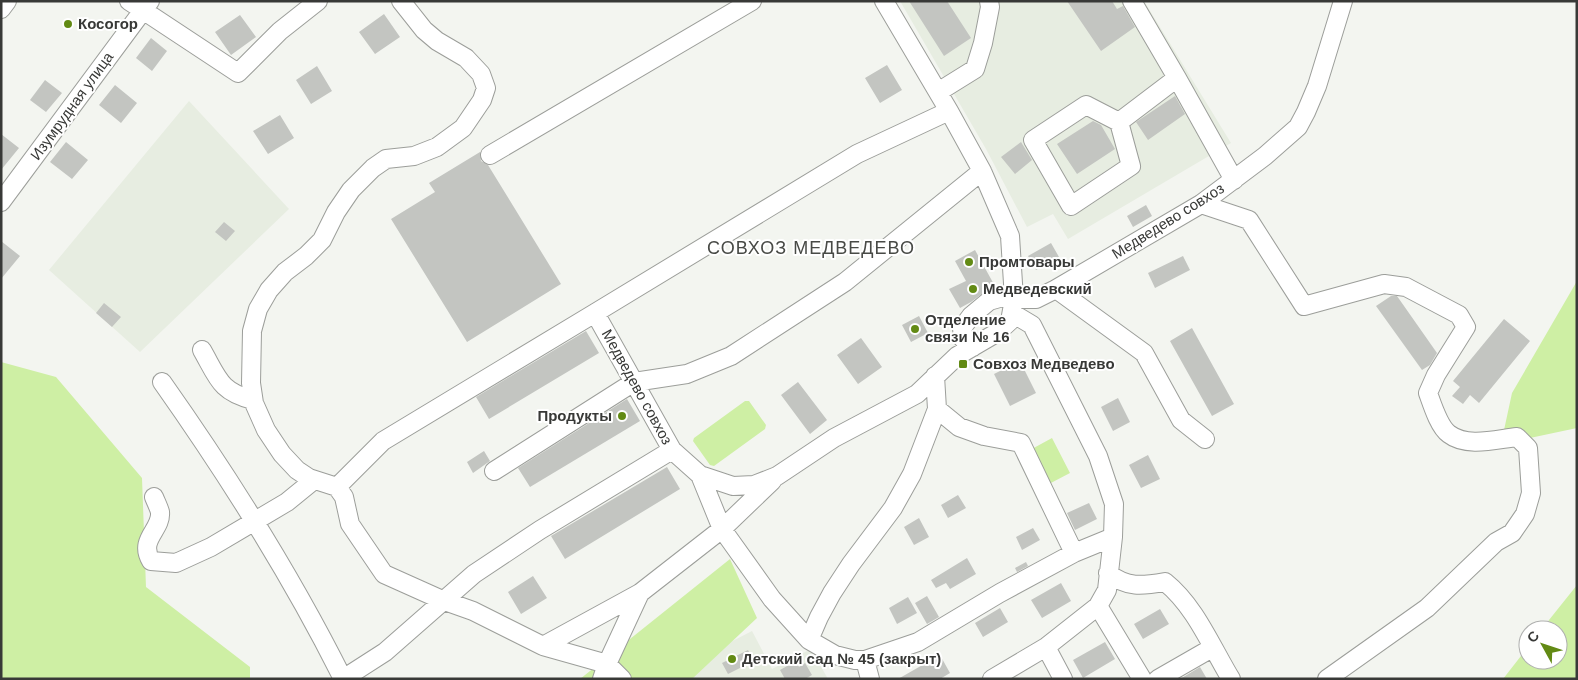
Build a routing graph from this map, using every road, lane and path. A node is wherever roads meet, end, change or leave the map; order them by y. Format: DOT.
graph roads {
  1 [pos="7,1"];
  2 [pos="318,1"];
  3 [pos="401,1"];
  4 [pos="752,1"];
  5 [pos="884,1"];
  6 [pos="989,1"];
  7 [pos="1132,1"];
  8 [pos="1343,1"];
  9 [pos="141,4"];
  10 [pos="1,9"];
  11 [pos="1177,78"];
  12 [pos="938,92"];
  13 [pos="949,111"];
  14 [pos="1119,122"];
  15 [pos="490,155"];
  16 [pos="982,172"];
  17 [pos="1234,180"];
  18 [pos="1,202"];
  19 [pos="1201,204"];
  20 [pos="1056,289"];
  21 [pos="1014,298"];
  22 [pos="595,313"];
  23 [pos="973,347"];
  24 [pos="202,350"];
  25 [pos="935,376"];
  26 [pos="162,382"];
  27 [pos="634,382"];
  28 [pos="253,400"];
  29 [pos="937,409"];
  30 [pos="1205,439"];
  31 [pos="672,450"];
  32 [pos="494,471"];
  33 [pos="700,475"];
  34 [pos="777,476"];
  35 [pos="314,480"];
  36 [pos="337,487"];
  37 [pos="154,497"];
  38 [pos="254,521"];
  39 [pos="722,529"];
  40 [pos="1113,537"];
  41 [pos="1074,553"];
  42 [pos="1108,573"];
  43 [pos="640,593"];
  44 [pos="442,600"];
  45 [pos="1098,606"];
  46 [pos="809,640"];
  47 [pos="543,646"];
  48 [pos="1046,647"];
  49 [pos="1212,648"];
  50 [pos="865,660"];
  51 [pos="605,672"];
  52 [pos="343,679"];
  53 [pos="622,679"];
  54 [pos="870,679"];
  55 [pos="992,679"];
  56 [pos="1062,679"];
  57 [pos="1142,679"];
  58 [pos="1158,679"];
  59 [pos="1232,679"];
  60 [pos="1327,679"];
  1 -- 10 [label="street"];
  2 -- 9 [label="street, Изумрудная улица"];
  3 -- 28 [label="street"];
  4 -- 15 [label="street"];
  5 -- 12 [label="street"];
  6 -- 12 [label="street"];
  7 -- 11 [label="street"];
  8 -- 17 [label="street, Медведево совхоз"];
  9 -- 18 [label="street, Изумрудная улица"];
  11 -- 14 [label="street"];
  11 -- 17 [label="street"];
  12 -- 13 [label="street"];
  13 -- 16 [label="street"];
  13 -- 22 [label="street, Медведево совхоз"];
  14 -- 14 [label="street"];
  16 -- 21 [label="street"];
  16 -- 27 [label="street"];
  17 -- 19 [label="street, Медведево совхоз"];
  19 -- 20 [label="street, Медведево совхоз"];
  19 -- 60 [label="street"];
  20 -- 21 [label="street, Медведево совхоз"];
  20 -- 30 [label="street"];
  21 -- 23 [label="street, Медведево совхоз"];
  21 -- 23 [label="street"];
  21 -- 40 [label="street"];
  22 -- 27 [label="street, Медведево совхоз"];
  22 -- 36 [label="street"];
  23 -- 25 [label="street, Медведево совхоз"];
  24 -- 28 [label="street"];
  25 -- 29 [label="street"];
  25 -- 34 [label="street, Медведево совхоз"];
  26 -- 38 [label="street"];
  27 -- 31 [label="street, Медведево совхоз"];
  27 -- 32 [label="street"];
  28 -- 35 [label="street"];
  29 -- 41 [label="street"];
  29 -- 46 [label="street"];
  31 -- 33 [label="street, Медведево совхоз"];
  31 -- 44 [label="street"];
  33 -- 34 [label="street, Медведево совхоз"];
  33 -- 39 [label="street"];
  34 -- 39 [label="street"];
  35 -- 36 [label="street"];
  35 -- 38 [label="street"];
  36 -- 44 [label="street"];
  37 -- 38 [label="street"];
  38 -- 52 [label="street"];
  39 -- 43 [label="street"];
  39 -- 46 [label="street"];
  40 -- 41 [label="street"];
  40 -- 42 [label="street"];
  41 -- 50 [label="street"];
  42 -- 45 [label="street"];
  42 -- 49 [label="street"];
  43 -- 47 [label="street"];
  43 -- 51 [label="street"];
  44 -- 47 [label="street"];
  44 -- 52 [label="street"];
  45 -- 48 [label="street"];
  45 -- 57 [label="street"];
  46 -- 50 [label="street"];
  47 -- 51 [label="street"];
  48 -- 55 [label="street"];
  48 -- 56 [label="street"];
  49 -- 58 [label="street"];
  49 -- 59 [label="street"];
  50 -- 54 [label="street"];
  51 -- 53 [label="street"];
}
